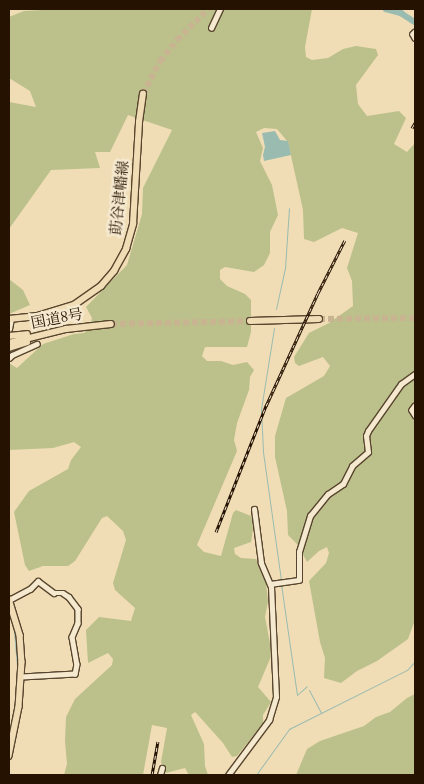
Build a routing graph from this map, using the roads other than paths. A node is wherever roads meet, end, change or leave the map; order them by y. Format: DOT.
graph roads {
  1 [pos="220,9"];
  2 [pos="210,28"];
  3 [pos="415,32"];
  4 [pos="415,38"];
  5 [pos="143,94"];
  6 [pos="10,319"];
  7 [pos="319,319"];
  8 [pos="250,321"];
  9 [pos="111,324"];
  10 [pos="76,328"];
  11 [pos="9,329"];
  12 [pos="46,333"];
  13 [pos="9,336"];
  14 [pos="9,343"];
  15 [pos="37,344"];
  16 [pos="9,348"];
  17 [pos="9,358"];
  18 [pos="415,374"];
  19 [pos="415,406"];
  20 [pos="415,415"];
  21 [pos="254,509"];
  22 [pos="270,584"];
  23 [pos="9,600"];
  24 [pos="22,677"];
  25 [pos="9,756"];
  26 [pos="162,768"];
  27 [pos="160,775"];
  28 [pos="228,775"];
  1 -- 2 [label="street"];
  3 -- 4 [label="street"];
  5 -- 6 [label="main road, 莇谷津幡線"];
  6 -- 11 [label="street"];
  7 -- 8 [label="highway"];
  9 -- 10 [label="highway, 国道8号"];
  10 -- 12 [label="highway, 国道8号"];
  10 -- 16 [label="highway"];
  12 -- 13 [label="highway"];
  12 -- 14 [label="highway, 国道8号"];
  15 -- 17 [label="street"];
  18 -- 22 [label="street"];
  19 -- 20 [label="street"];
  21 -- 22 [label="street"];
  22 -- 28 [label="street"];
  23 -- 24 [label="main road"];
  23 -- 24 [label="street"];
  24 -- 25 [label="main road"];
  26 -- 27 [label="street"];
}
